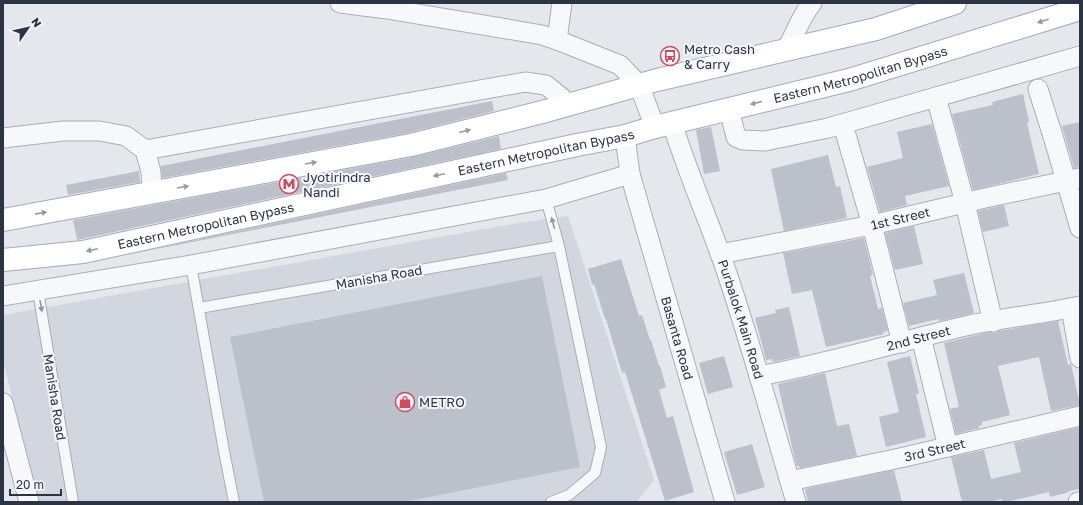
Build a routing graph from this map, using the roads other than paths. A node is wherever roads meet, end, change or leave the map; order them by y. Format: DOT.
graph roads {
  1 [pos="340,3"];
  2 [pos="562,3"];
  3 [pos="812,3"];
  4 [pos="955,3"];
  5 [pos="1080,10"];
  6 [pos="557,40"];
  7 [pos="788,49"];
  8 [pos="1080,56"];
  9 [pos="640,85"];
  10 [pos="1038,89"];
  11 [pos="936,97"];
  12 [pos="564,106"];
  13 [pos="729,109"];
  14 [pos="668,129"];
  15 [pos="846,135"];
  16 [pos="625,136"];
  17 [pos="3,138"];
  18 [pos="145,150"];
  19 [pos="630,174"];
  20 [pos="1073,179"];
  21 [pos="152,192"];
  22 [pos="546,199"];
  23 [pos="965,203"];
  24 [pos="3,220"];
  25 [pos="872,225"];
  26 [pos="1080,228"];
  27 [pos="559,246"];
  28 [pos="720,254"];
  29 [pos="3,260"];
  30 [pos="191,265"];
  31 [pos="38,291"];
  32 [pos="3,296"];
  33 [pos="1075,307"];
  34 [pos="198,308"];
  35 [pos="993,322"];
  36 [pos="921,337"];
  37 [pos="902,342"];
  38 [pos="1080,358"];
  39 [pos="759,376"];
  40 [pos="3,403"];
  41 [pos="1080,416"];
  42 [pos="948,447"];
  43 [pos="790,481"];
  44 [pos="29,502"];
  45 [pos="73,502"];
  46 [pos="234,502"];
  47 [pos="551,502"];
  48 [pos="725,502"];
  49 [pos="796,502"];
  1 -- 6 [label="street"];
  2 -- 6 [label="street"];
  3 -- 7 [label="street"];
  4 -- 7 [label="main road"];
  5 -- 13 [label="main road, Eastern Metropolitan Bypass, one-way"];
  6 -- 9 [label="street"];
  7 -- 9 [label="main road"];
  8 -- 11 [label="street"];
  9 -- 12 [label="main road"];
  9 -- 14 [label="street, Purbalok Main Road"];
  10 -- 20 [label="street"];
  11 -- 13 [label="street"];
  11 -- 23 [label="street"];
  12 -- 18 [label="street"];
  21 -- 12 [label="main road, one-way"];
  13 -- 14 [label="main road, Eastern Metropolitan Bypass"];
  14 -- 16 [label="main road, Eastern Metropolitan Bypass"];
  14 -- 28 [label="street, Purbalok Main Road"];
  15 -- 25 [label="street"];
  16 -- 19 [label="street, Basanta Road"];
  16 -- 29 [label="main road, Eastern Metropolitan Bypass, one-way"];
  17 -- 18 [label="street"];
  18 -- 21 [label="street"];
  19 -- 22 [label="street"];
  19 -- 48 [label="street, Basanta Road"];
  20 -- 23 [label="street, 1st Street"];
  20 -- 26 [label="street"];
  24 -- 21 [label="main road, one-way"];
  27 -- 22 [label="lane, one-way"];
  22 -- 30 [label="street"];
  23 -- 25 [label="street, 1st Street"];
  23 -- 35 [label="street"];
  25 -- 28 [label="street, 1st Street"];
  25 -- 37 [label="street"];
  27 -- 34 [label="lane, Manisha Road"];
  27 -- 47 [label="lane"];
  28 -- 39 [label="street, Purbalok Main Road"];
  30 -- 31 [label="street"];
  30 -- 34 [label="lane"];
  31 -- 32 [label="street"];
  31 -- 45 [label="lane, Manisha Road, one-way"];
  33 -- 35 [label="street, 2nd Street"];
  33 -- 38 [label="street"];
  34 -- 46 [label="lane"];
  35 -- 36 [label="street, 2nd Street"];
  36 -- 37 [label="street, 2nd Street"];
  36 -- 42 [label="street"];
  37 -- 39 [label="street, 2nd Street"];
  39 -- 43 [label="street, Purbalok Main Road"];
  40 -- 44 [label="street"];
  41 -- 42 [label="street, 3rd Street"];
  42 -- 43 [label="street, 3rd Street"];
  43 -- 49 [label="street, Purbalok Main Road"];
}
